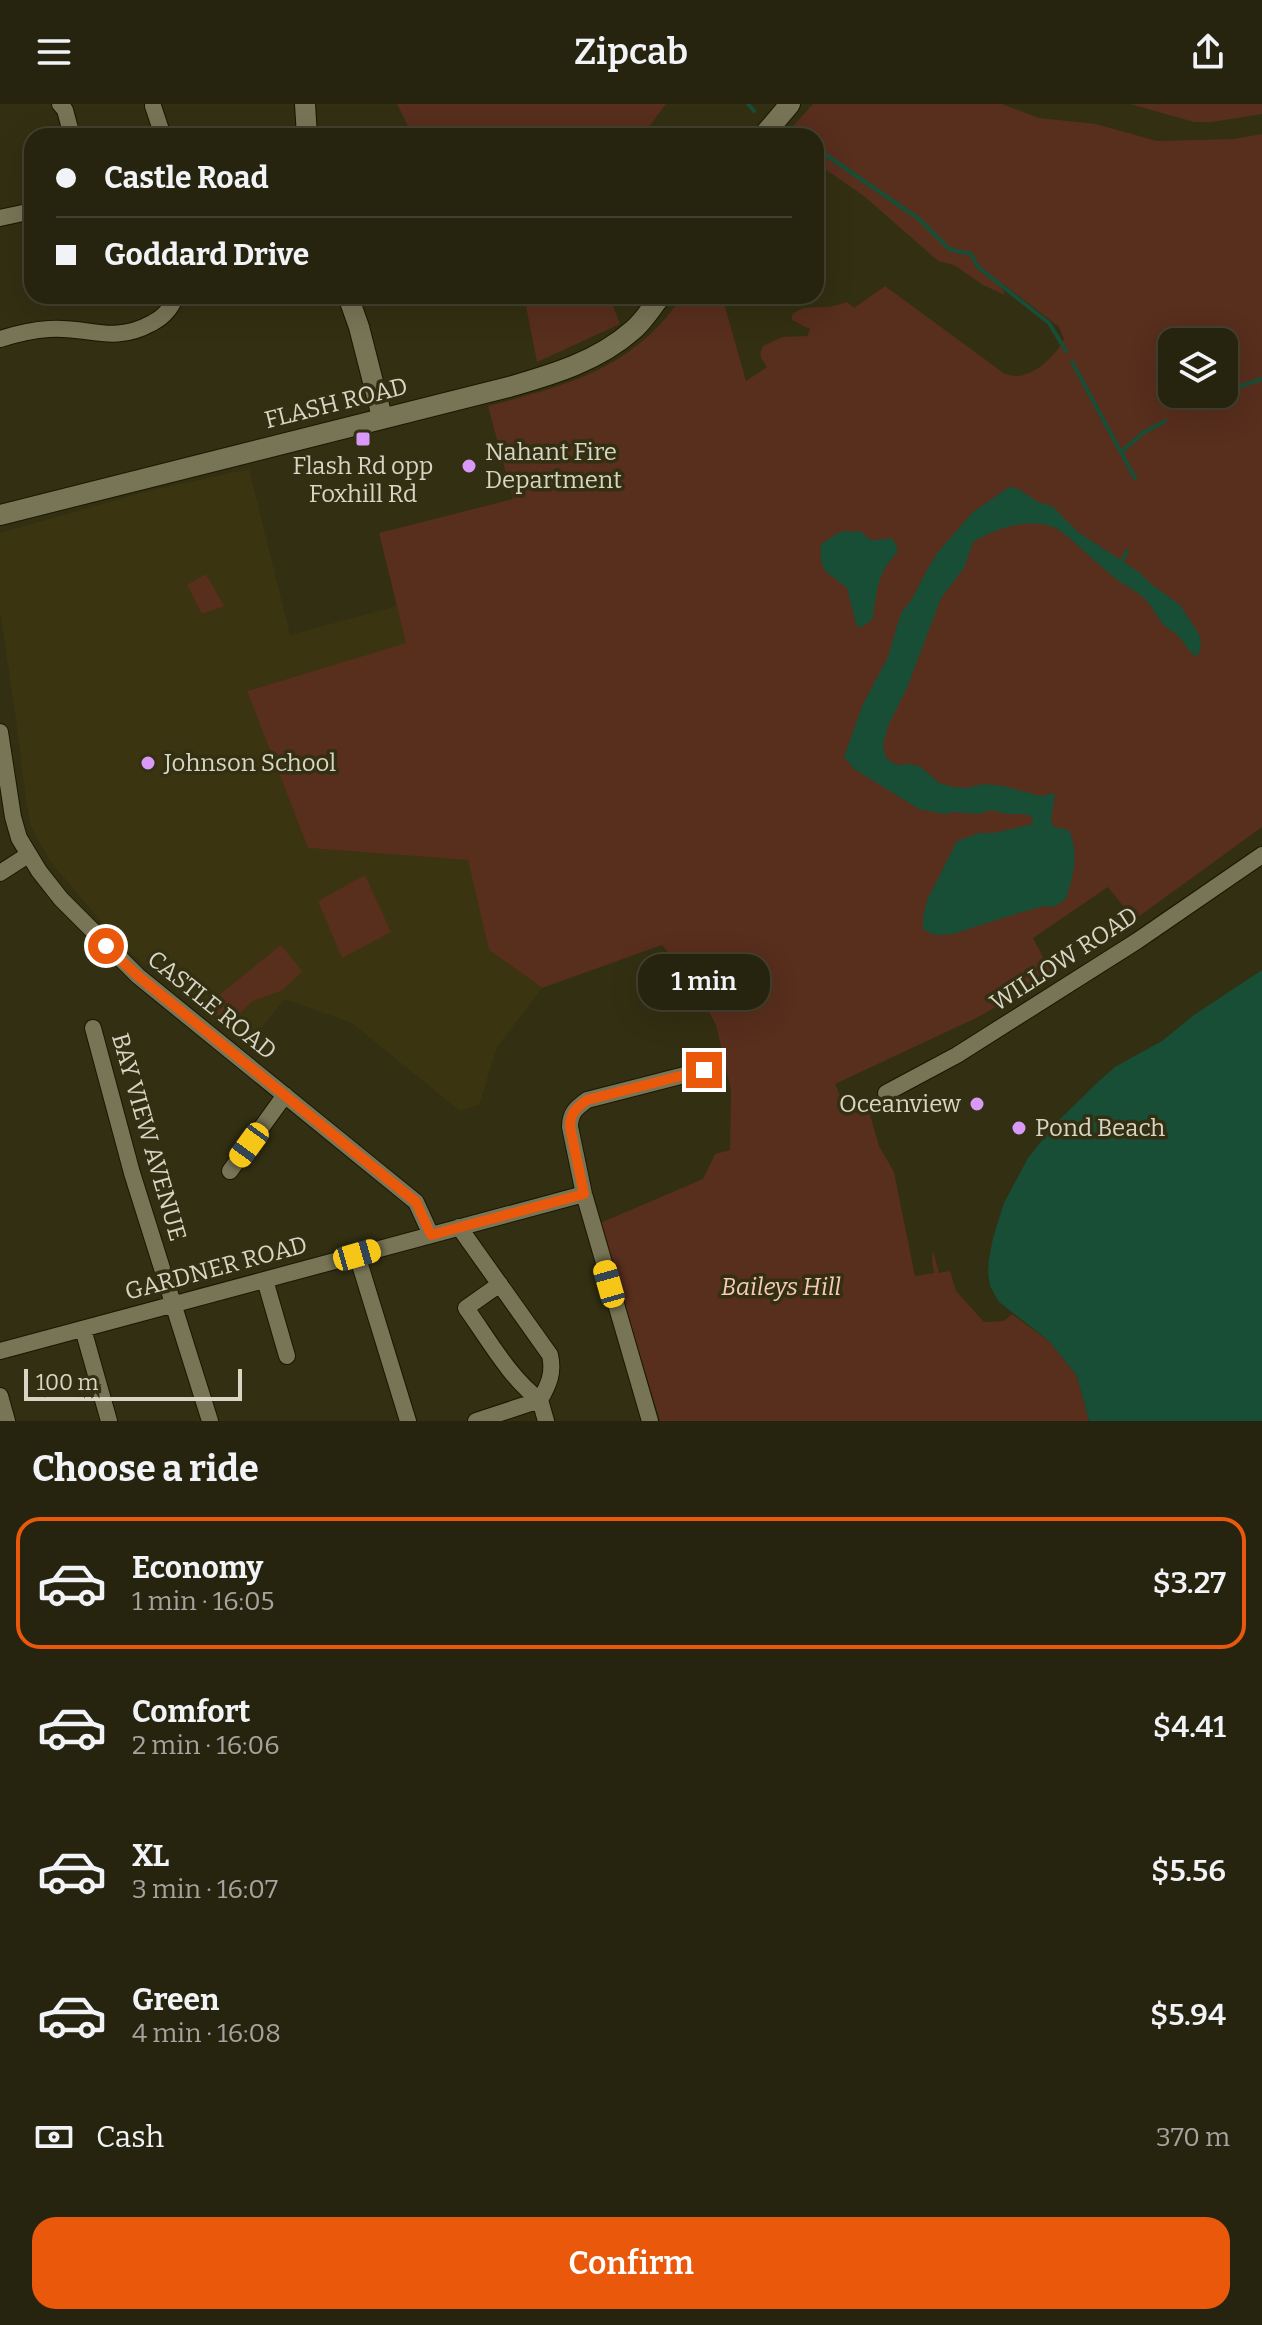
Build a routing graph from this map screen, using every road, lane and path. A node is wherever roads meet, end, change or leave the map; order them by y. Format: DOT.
graph roads {
  1 [pos="60,104"];
  2 [pos="305,104"];
  3 [pos="790,104"];
  4 [pos="153,106"];
  5 [pos="72,128"];
  6 [pos="160,128"];
  7 [pos="306,128"];
  8 [pos="770,128"];
  9 [pos="24,213"];
  10 [pos="0,218"];
  11 [pos="172,304"];
  12 [pos="351,304"];
  13 [pos="655,304"];
  14 [pos="0,339"];
  15 [pos="382,417"];
  16 [pos="0,515"];
  17 [pos="0,732"];
  18 [pos="3,777"];
  19 [pos="28,855"];
  20 [pos="1262,855"];
  21 [pos="0,873"];
  22 [pos="93,1028"];
  23 [pos="704,1070"];
  24 [pos="886,1093"];
  25 [pos="285,1095"];
  26 [pos="230,1171"];
  27 [pos="584,1194"];
  28 [pos="459,1227"];
  29 [pos="431,1235"];
  30 [pos="357,1255"];
  31 [pos="265,1280"];
  32 [pos="500,1284"];
  33 [pos="174,1305"];
  34 [pos="83,1329"];
  35 [pos="0,1351"];
  36 [pos="287,1356"];
  37 [pos="0,1396"];
  38 [pos="540,1400"];
  39 [pos="7,1421"];
  40 [pos="109,1421"];
  41 [pos="210,1421"];
  42 [pos="408,1421"];
  43 [pos="476,1421"];
  44 [pos="546,1421"];
  45 [pos="650,1421"];
  1 -- 5 [label="street"];
  2 -- 7 [label="main road"];
  3 -- 8 [label="main road"];
  4 -- 6 [label="street"];
  9 -- 10 [label="street"];
  11 -- 14 [label="street"];
  12 -- 15 [label="main road"];
  13 -- 15 [label="main road, FLASH ROAD"];
  15 -- 16 [label="main road, FLASH ROAD"];
  17 -- 18 [label="street, CASTLE ROAD"];
  18 -- 19 [label="street, CASTLE ROAD"];
  19 -- 21 [label="street"];
  19 -- 25 [label="street, CASTLE ROAD"];
  20 -- 24 [label="street, WILLOW ROAD"];
  22 -- 33 [label="street, BAY VIEW AVENUE"];
  23 -- 27 [label="street"];
  25 -- 26 [label="street"];
  25 -- 29 [label="street, CASTLE ROAD"];
  27 -- 28 [label="street, GARDNER ROAD"];
  27 -- 45 [label="street"];
  28 -- 29 [label="street, GARDNER ROAD"];
  28 -- 32 [label="street"];
  29 -- 30 [label="street, GARDNER ROAD"];
  30 -- 31 [label="street, GARDNER ROAD"];
  30 -- 42 [label="street"];
  31 -- 33 [label="street, GARDNER ROAD"];
  31 -- 36 [label="street"];
  32 -- 38 [label="street"];
  32 -- 38 [label="street"];
  33 -- 34 [label="street, GARDNER ROAD"];
  33 -- 41 [label="street, BAY VIEW AVENUE"];
  34 -- 35 [label="street, GARDNER ROAD"];
  34 -- 40 [label="street"];
  37 -- 39 [label="street"];
  38 -- 43 [label="street"];
  38 -- 44 [label="street"];
}
